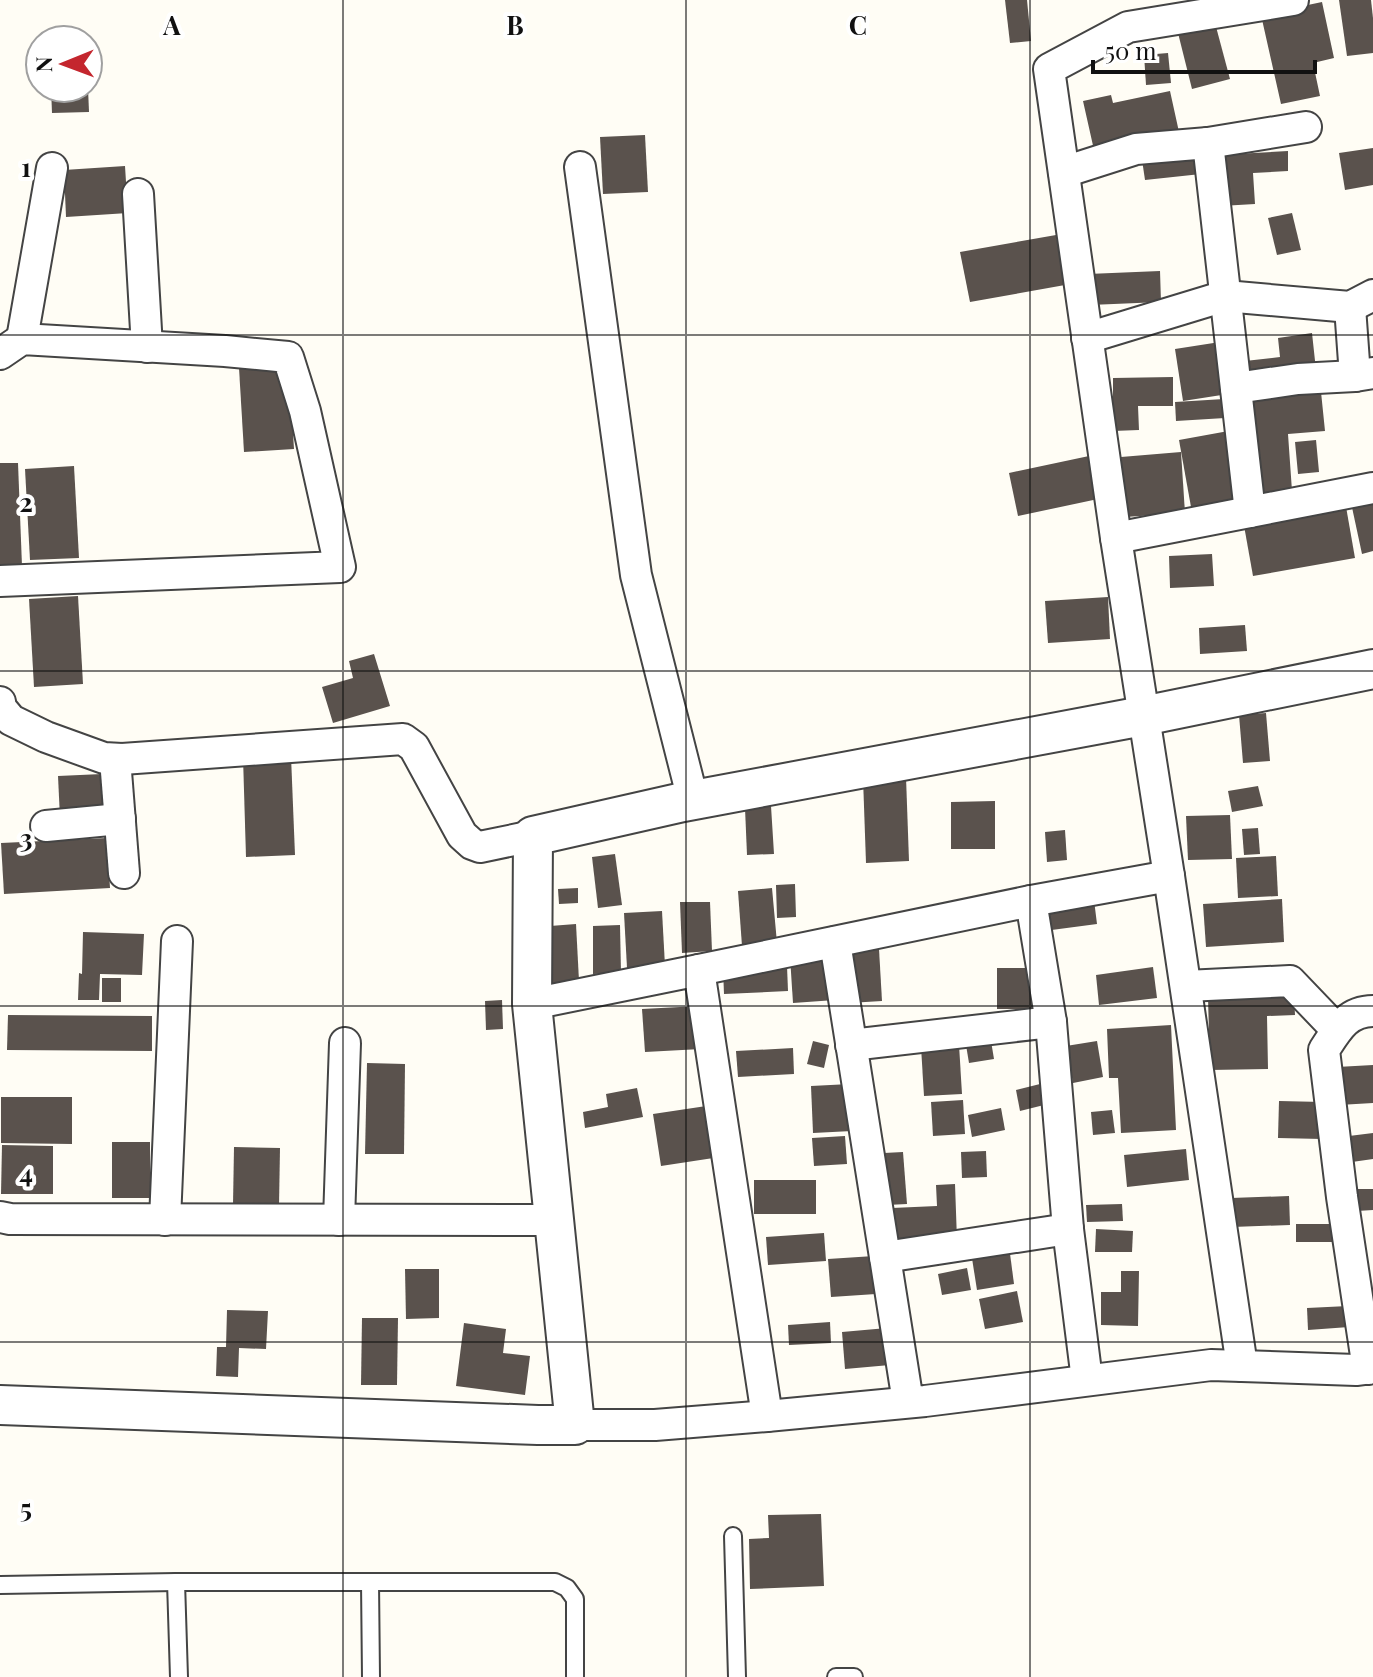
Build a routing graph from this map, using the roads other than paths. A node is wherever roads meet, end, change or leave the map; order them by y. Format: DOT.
graph roads {
  1 [pos="1293,0"];
  2 [pos="1306,127"];
  3 [pos="1208,143"];
  4 [pos="580,167"];
  5 [pos="52,168"];
  6 [pos="1064,172"];
  7 [pos="138,194"];
  8 [pos="1225,296"];
  9 [pos="1362,301"];
  10 [pos="1087,338"];
  11 [pos="11,346"];
  12 [pos="147,347"];
  13 [pos="1364,375"];
  14 [pos="1236,388"];
  15 [pos="1373,488"];
  16 [pos="1250,512"];
  17 [pos="1116,538"];
  18 [pos="0,581"];
  19 [pos="1373,669"];
  20 [pos="0,702"];
  21 [pos="1143,716"];
  22 [pos="115,759"];
  23 [pos="693,800"];
  24 [pos="120,819"];
  25 [pos="46,826"];
  26 [pos="533,836"];
  27 [pos="124,873"];
  28 [pos="1169,876"];
  29 [pos="1031,901"];
  30 [pos="177,941"];
  31 [pos="835,942"];
  32 [pos="699,970"];
  33 [pos="1186,986"];
  34 [pos="532,1004"];
  35 [pos="1373,1011"];
  36 [pos="1051,1022"];
  37 [pos="1337,1030"];
  38 [pos="345,1043"];
  39 [pos="851,1045"];
  40 [pos="0,1217"];
  41 [pos="165,1220"];
  42 [pos="339,1220"];
  43 [pos="554,1220"];
  44 [pos="1068,1229"];
  45 [pos="885,1257"];
  46 [pos="1242,1366"];
  47 [pos="1370,1368"];
  48 [pos="1087,1380"];
  49 [pos="908,1402"];
  50 [pos="0,1405"];
  51 [pos="767,1416"];
  52 [pos="575,1425"];
  53 [pos="733,1536"];
  54 [pos="176,1582"];
  55 [pos="370,1582"];
  56 [pos="0,1585"];
  57 [pos="179,1677"];
  58 [pos="371,1677"];
  59 [pos="575,1677"];
  60 [pos="737,1677"];
  61 [pos="836,1677"];
  62 [pos="854,1677"];
  1 -- 6 [label="street"];
  2 -- 3 [label="street"];
  3 -- 6 [label="street"];
  3 -- 8 [label="street"];
  4 -- 23 [label="street"];
  5 -- 11 [label="street"];
  6 -- 10 [label="street"];
  7 -- 12 [label="street"];
  8 -- 9 [label="street"];
  8 -- 10 [label="street"];
  8 -- 14 [label="street"];
  9 -- 13 [label="street"];
  10 -- 17 [label="street"];
  11 -- 12 [label="street"];
  12 -- 18 [label="street"];
  13 -- 14 [label="street"];
  14 -- 16 [label="street"];
  15 -- 16 [label="street"];
  16 -- 17 [label="street"];
  17 -- 21 [label="street"];
  19 -- 21 [label="street"];
  20 -- 22 [label="street"];
  21 -- 23 [label="street"];
  21 -- 28 [label="street"];
  22 -- 24 [label="street"];
  22 -- 26 [label="street"];
  23 -- 26 [label="street"];
  24 -- 25 [label="street"];
  24 -- 27 [label="street"];
  26 -- 34 [label="street"];
  28 -- 29 [label="street"];
  28 -- 33 [label="street"];
  29 -- 31 [label="street"];
  29 -- 36 [label="street"];
  30 -- 41 [label="street"];
  31 -- 32 [label="street"];
  31 -- 39 [label="street"];
  32 -- 34 [label="street"];
  32 -- 51 [label="street"];
  33 -- 37 [label="street"];
  33 -- 46 [label="street"];
  34 -- 43 [label="street"];
  35 -- 37 [label="street"];
  36 -- 39 [label="street"];
  36 -- 44 [label="street"];
  37 -- 47 [label="street"];
  38 -- 42 [label="street"];
  39 -- 45 [label="street"];
  40 -- 41 [label="street"];
  41 -- 42 [label="street"];
  42 -- 43 [label="street"];
  43 -- 52 [label="street"];
  44 -- 45 [label="street"];
  44 -- 48 [label="street"];
  45 -- 49 [label="street"];
  46 -- 47 [label="street"];
  46 -- 48 [label="street"];
  48 -- 49 [label="street"];
  49 -- 51 [label="street"];
  50 -- 52 [label="street"];
  51 -- 52 [label="street"];
  53 -- 60 [label="lane"];
  54 -- 55 [label="lane"];
  54 -- 56 [label="lane"];
  54 -- 57 [label="lane"];
  55 -- 58 [label="lane"];
  55 -- 59 [label="lane"];
  61 -- 62 [label="lane"];
}
